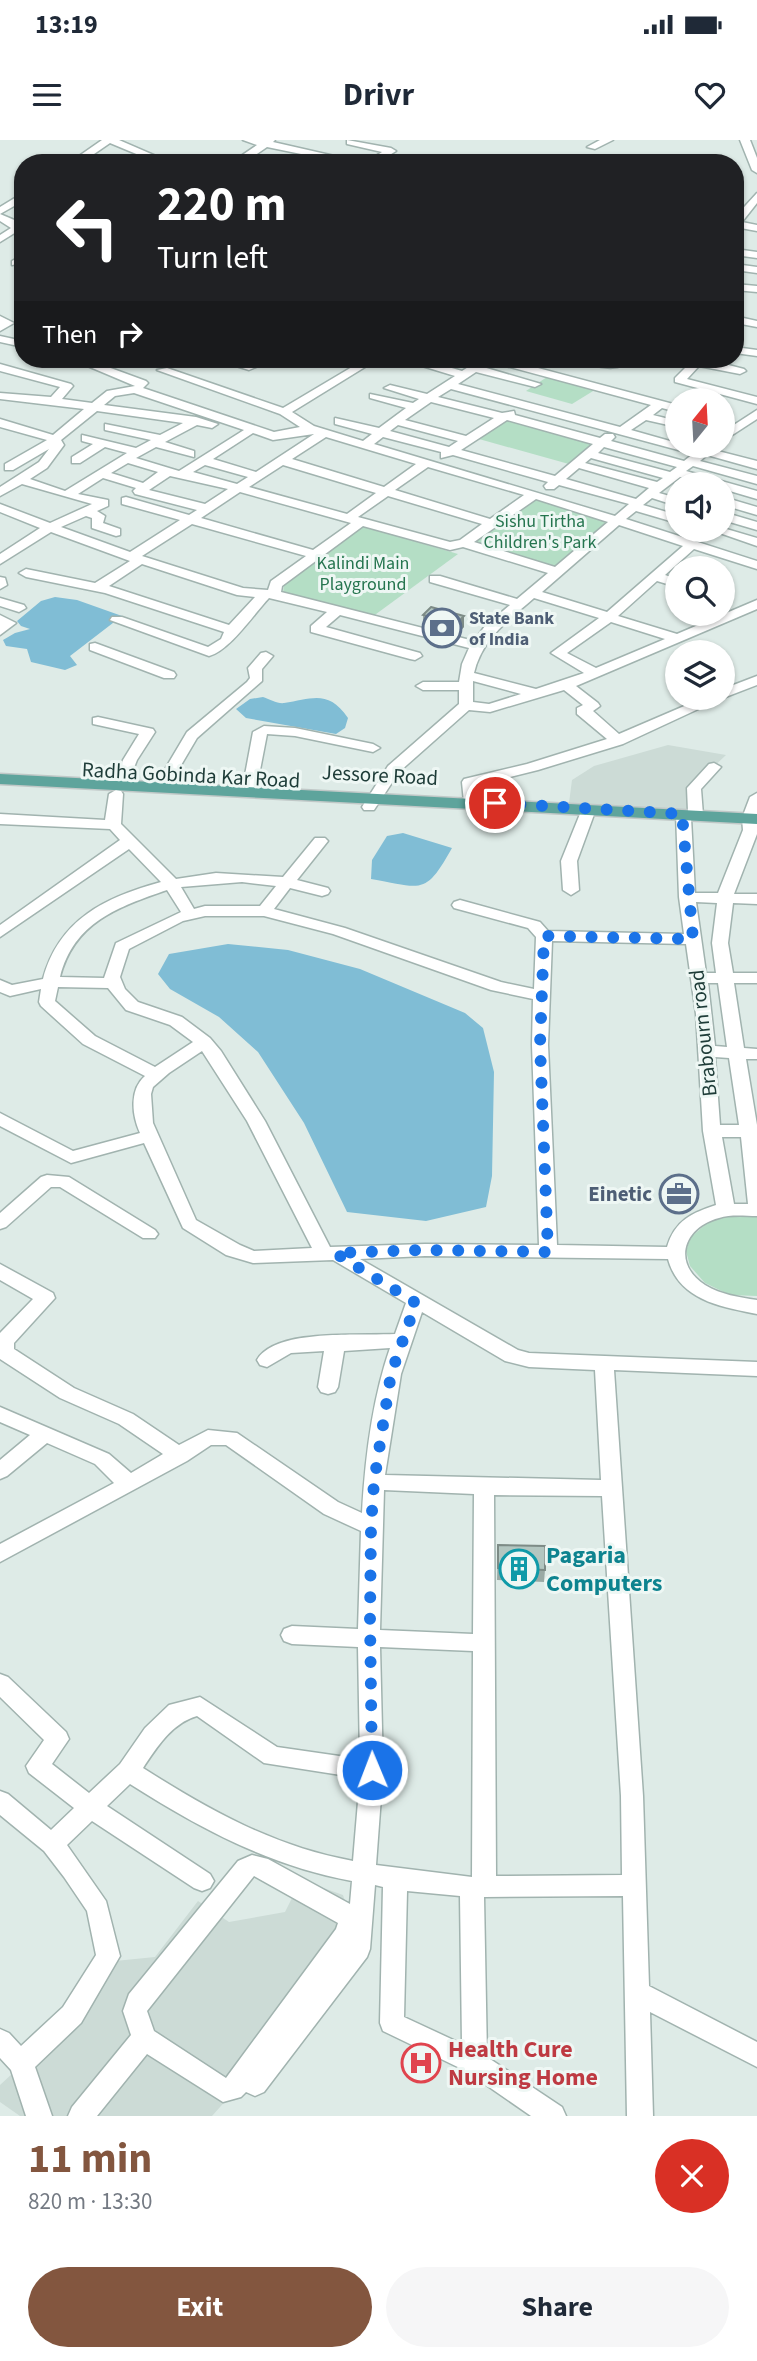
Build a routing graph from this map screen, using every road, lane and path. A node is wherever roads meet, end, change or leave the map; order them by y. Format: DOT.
graph roads {
  1 [pos="109,140"];
  2 [pos="248,140"];
  3 [pos="308,140"];
  4 [pos="608,140"];
  5 [pos="745,140"];
  6 [pos="351,141"];
  7 [pos="267,142"];
  8 [pos="592,147"];
  9 [pos="293,149"];
  10 [pos="753,153"];
  11 [pos="88,154"];
  12 [pos="142,154"];
  13 [pos="250,154"];
  14 [pos="317,154"];
  15 [pos="329,154"];
  16 [pos="385,154"];
  17 [pos="757,170"];
  18 [pos="757,196"];
  19 [pos="751,212"];
  20 [pos="0,319"];
  21 [pos="0,328"];
  22 [pos="744,352"];
  23 [pos="754,354"];
  24 [pos="0,367"];
  25 [pos="101,368"];
  26 [pos="359,368"];
  27 [pos="460,368"];
  28 [pos="468,368"];
  29 [pos="475,368"];
  30 [pos="523,368"];
  31 [pos="691,368"];
  32 [pos="729,368"];
  33 [pos="163,369"];
  34 [pos="472,370"];
  35 [pos="740,371"];
  36 [pos="679,380"];
  37 [pos="535,384"];
  38 [pos="450,385"];
  39 [pos="390,388"];
  40 [pos="671,388"];
  41 [pos="135,389"];
  42 [pos="0,396"];
  43 [pos="374,396"];
  44 [pos="429,398"];
  45 [pos="53,401"];
  46 [pos="757,401"];
  47 [pos="521,404"];
  48 [pos="659,405"];
  49 [pos="665,406"];
  50 [pos="92,407"];
  51 [pos="415,407"];
  52 [pos="284,412"];
  53 [pos="757,414"];
  54 [pos="606,415"];
  55 [pos="506,416"];
  56 [pos="639,419"];
  57 [pos="196,421"];
  58 [pos="339,421"];
  59 [pos="396,421"];
  60 [pos="665,422"];
  61 [pos="0,423"];
  62 [pos="735,424"];
  63 [pos="738,425"];
  64 [pos="109,427"];
  65 [pos="735,427"];
  66 [pos="310,429"];
  67 [pos="249,430"];
  68 [pos="620,431"];
  69 [pos="665,431"];
  70 [pos="324,433"];
  71 [pos="381,433"];
  72 [pos="273,436"];
  73 [pos="86,438"];
  74 [pos="54,440"];
  75 [pos="467,440"];
  76 [pos="159,441"];
  77 [pos="603,442"];
  78 [pos="103,443"];
  79 [pos="15,444"];
  80 [pos="363,446"];
  81 [pos="37,450"];
  82 [pos="450,451"];
  83 [pos="589,454"];
  84 [pos="132,456"];
  85 [pos="196,457"];
  86 [pos="76,460"];
  87 [pos="281,460"];
  88 [pos="428,464"];
  89 [pos="576,464"];
  90 [pos="757,465"];
  91 [pos="5,466"];
  92 [pos="686,467"];
  93 [pos="168,471"];
  94 [pos="183,473"];
  95 [pos="102,474"];
  96 [pos="258,476"];
  97 [pos="26,477"];
  98 [pos="556,479"];
  99 [pos="757,480"];
  100 [pos="242,488"];
  101 [pos="142,489"];
  102 [pos="735,489"];
  103 [pos="385,490"];
  104 [pos="0,492"];
  105 [pos="67,495"];
  106 [pos="536,495"];
  107 [pos="757,495"];
  108 [pos="126,501"];
  109 [pos="104,503"];
  110 [pos="636,504"];
  111 [pos="735,505"];
  112 [pos="0,508"];
  113 [pos="209,509"];
  114 [pos="757,511"];
  115 [pos="88,512"];
  116 [pos="665,515"];
  117 [pos="193,518"];
  118 [pos="355,520"];
  119 [pos="491,523"];
  120 [pos="617,523"];
  121 [pos="735,523"];
  122 [pos="51,527"];
  123 [pos="116,532"];
  124 [pos="735,532"];
  125 [pos="754,534"];
  126 [pos="0,539"];
  127 [pos="464,543"];
  128 [pos="21,546"];
  129 [pos="690,546"];
  130 [pos="316,555"];
  131 [pos="725,555"];
  132 [pos="3,558"];
  133 [pos="136,558"];
  134 [pos="757,565"];
  135 [pos="558,572"];
  136 [pos="657,577"];
  137 [pos="435,579"];
  138 [pos="665,579"];
  139 [pos="97,588"];
  140 [pos="532,593"];
  141 [pos="269,594"];
  142 [pos="0,602"];
  143 [pos="519,604"];
  144 [pos="757,604"];
  145 [pos="19,608"];
  146 [pos="735,610"];
  147 [pos="336,611"];
  148 [pos="610,615"];
  149 [pos="0,619"];
  150 [pos="117,620"];
  151 [pos="397,626"];
  152 [pos="701,626"];
  153 [pos="232,630"];
  154 [pos="0,631"];
  155 [pos="677,638"];
  156 [pos="476,646"];
  157 [pos="94,647"];
  158 [pos="377,647"];
  159 [pos="145,648"];
  160 [pos="266,656"];
  161 [pos="415,656"];
  162 [pos="596,674"];
  163 [pos="169,675"];
  164 [pos="757,680"];
  165 [pos="466,681"];
  166 [pos="566,685"];
  167 [pos="423,686"];
  168 [pos="735,689"];
  169 [pos="537,694"];
  170 [pos="466,705"];
  171 [pos="688,710"];
  172 [pos="98,721"];
  173 [pos="618,741"];
  174 [pos="373,748"];
  175 [pos="714,767"];
  176 [pos="0,779"];
  177 [pos="162,786"];
  178 [pos="0,789"];
  179 [pos="119,789"];
  180 [pos="249,791"];
  181 [pos="757,797"];
  182 [pos="372,802"];
  183 [pos="471,802"];
  184 [pos="589,813"];
  185 [pos="0,818"];
  186 [pos="687,818"];
  187 [pos="754,823"];
  188 [pos="114,825"];
  189 [pos="320,841"];
  190 [pos="128,842"];
  191 [pos="288,881"];
  192 [pos="171,883"];
  193 [pos="571,890"];
  194 [pos="322,891"];
  195 [pos="687,897"];
  196 [pos="725,898"];
  197 [pos="757,899"];
  198 [pos="460,905"];
  199 [pos="264,911"];
  200 [pos="190,915"];
  201 [pos="0,932"];
  202 [pos="544,936"];
  203 [pos="693,939"];
  204 [pos="699,978"];
  205 [pos="726,978"];
  206 [pos="757,978"];
  207 [pos="50,982"];
  208 [pos="115,983"];
  209 [pos="0,985"];
  210 [pos="541,996"];
  211 [pos="204,1042"];
  212 [pos="707,1051"];
  213 [pos="738,1052"];
  214 [pos="757,1054"];
  215 [pos="156,1074"];
  216 [pos="0,1119"];
  217 [pos="712,1131"];
  218 [pos="752,1131"];
  219 [pos="149,1136"];
  220 [pos="726,1209"];
  221 [pos="757,1210"];
  222 [pos="0,1223"];
  223 [pos="149,1234"];
  224 [pos="548,1252"];
  225 [pos="329,1253"];
  226 [pos="674,1253"];
  227 [pos="0,1271"];
  228 [pos="416,1303"];
  229 [pos="757,1307"];
  230 [pos="757,1312"];
  231 [pos="403,1341"];
  232 [pos="335,1344"];
  233 [pos="267,1360"];
  234 [pos="604,1363"];
  235 [pos="757,1369"];
  236 [pos="328,1387"];
  237 [pos="0,1415"];
  238 [pos="46,1433"];
  239 [pos="180,1456"];
  240 [pos="0,1471"];
  241 [pos="374,1482"];
  242 [pos="129,1485"];
  243 [pos="484,1487"];
  244 [pos="612,1488"];
  245 [pos="371,1527"];
  246 [pos="0,1554"];
  247 [pos="292,1635"];
  248 [pos="369,1640"];
  249 [pos="484,1643"];
  250 [pos="0,1683"];
  251 [pos="372,1770"];
  252 [pos="128,1771"];
  253 [pos="0,1801"];
  254 [pos="90,1807"];
  255 [pos="52,1844"];
  256 [pos="362,1873"];
  257 [pos="395,1878"];
  258 [pos="202,1881"];
  259 [pos="635,1885"];
  260 [pos="478,1886"];
  261 [pos="638,1993"];
  262 [pos="144,2038"];
  263 [pos="0,2041"];
  264 [pos="757,2055"];
  265 [pos="21,2063"];
  266 [pos="475,2063"];
  267 [pos="255,2084"];
  268 [pos="39,2116"];
  269 [pos="81,2116"];
  270 [pos="553,2116"];
  271 [pos="640,2116"];
  1 -- 11 [label="street"];
  1 -- 12 [label="street"];
  2 -- 7 [label="street"];
  3 -- 9 [label="street"];
  4 -- 8 [label="street"];
  5 -- 10 [label="street"];
  6 -- 15 [label="street"];
  6 -- 16 [label="street"];
  7 -- 9 [label="street"];
  7 -- 13 [label="street"];
  9 -- 14 [label="street"];
  10 -- 17 [label="street"];
  18 -- 19 [label="street"];
  20 -- 21 [label="street"];
  22 -- 23 [label="street"];
  24 -- 45 [label="street"];
  25 -- 41 [label="street"];
  26 -- 52 [label="street"];
  27 -- 34 [label="street"];
  28 -- 34 [label="street"];
  29 -- 34 [label="street"];
  30 -- 48 [label="street"];
  31 -- 36 [label="street"];
  32 -- 35 [label="street"];
  33 -- 52 [label="street"];
  34 -- 37 [label="street"];
  34 -- 38 [label="street"];
  36 -- 40 [label="street"];
  36 -- 46 [label="street"];
  38 -- 44 [label="street"];
  38 -- 47 [label="street"];
  39 -- 44 [label="street"];
  41 -- 50 [label="street"];
  41 -- 67 [label="street"];
  42 -- 45 [label="street"];
  43 -- 51 [label="street"];
  44 -- 51 [label="street"];
  44 -- 55 [label="street"];
  45 -- 50 [label="street"];
  47 -- 55 [label="street"];
  47 -- 68 [label="street"];
  48 -- 49 [label="street"];
  48 -- 56 [label="street"];
  50 -- 57 [label="street"];
  50 -- 74 [label="street"];
  51 -- 59 [label="street"];
  52 -- 66 [label="street"];
  53 -- 63 [label="street"];
  54 -- 56 [label="street"];
  55 -- 75 [label="street"];
  55 -- 77 [label="street"];
  56 -- 60 [label="street"];
  56 -- 68 [label="street"];
  56 -- 69 [label="street"];
  57 -- 72 [label="street"];
  57 -- 76 [label="street"];
  58 -- 71 [label="street"];
  59 -- 71 [label="street"];
  59 -- 75 [label="street"];
  61 -- 74 [label="street"];
  62 -- 63 [label="street"];
  63 -- 65 [label="street"];
  64 -- 76 [label="street"];
  66 -- 70 [label="street"];
  66 -- 72 [label="street"];
  67 -- 72 [label="street"];
  67 -- 85 [label="street"];
  68 -- 77 [label="street"];
  68 -- 92 [label="street"];
  70 -- 80 [label="street"];
  70 -- 87 [label="street"];
  71 -- 80 [label="street"];
  71 -- 82 [label="street"];
  73 -- 78 [label="street"];
  74 -- 81 [label="street"];
  74 -- 97 [label="street"];
  75 -- 82 [label="street"];
  76 -- 84 [label="street"];
  76 -- 85 [label="street"];
  77 -- 83 [label="street"];
  77 -- 92 [label="street"];
  78 -- 84 [label="street"];
  78 -- 86 [label="street"];
  79 -- 81 [label="street"];
  80 -- 88 [label="street"];
  81 -- 91 [label="street"];
  82 -- 88 [label="street"];
  82 -- 98 [label="street"];
  83 -- 89 [label="street"];
  83 -- 92 [label="street"];
  84 -- 93 [label="street"];
  84 -- 95 [label="street"];
  85 -- 94 [label="street"];
  85 -- 96 [label="street"];
  87 -- 96 [label="street"];
  87 -- 103 [label="street"];
  88 -- 103 [label="street"];
  88 -- 106 [label="street"];
  89 -- 92 [label="street"];
  89 -- 98 [label="street"];
  90 -- 92 [label="street"];
  91 -- 97 [label="street"];
  92 -- 99 [label="street"];
  92 -- 110 [label="street"];
  93 -- 94 [label="street"];
  93 -- 101 [label="street"];
  94 -- 100 [label="street"];
  95 -- 101 [label="street"];
  95 -- 105 [label="street"];
  96 -- 100 [label="street"];
  97 -- 104 [label="street"];
  97 -- 105 [label="street"];
  98 -- 106 [label="street"];
  98 -- 110 [label="street"];
  100 -- 113 [label="street"];
  100 -- 118 [label="street"];
  101 -- 108 [label="street"];
  101 -- 113 [label="street"];
  102 -- 107 [label="street"];
  103 -- 118 [label="street"];
  103 -- 119 [label="street"];
  105 -- 109 [label="street"];
  106 -- 119 [label="street"];
  106 -- 120 [label="street"];
  108 -- 109 [label="street"];
  108 -- 117 [label="street"];
  109 -- 115 [label="street"];
  110 -- 116 [label="street"];
  110 -- 120 [label="street"];
  111 -- 114 [label="street"];
  112 -- 122 [label="street"];
  113 -- 117 [label="street"];
  115 -- 122 [label="street"];
  115 -- 123 [label="street"];
  117 -- 130 [label="street"];
  117 -- 133 [label="street"];
  118 -- 127 [label="street"];
  118 -- 130 [label="street"];
  119 -- 127 [label="street"];
  120 -- 129 [label="street"];
  120 -- 135 [label="street"];
  121 -- 125 [label="street"];
  122 -- 128 [label="street"];
  122 -- 133 [label="street"];
  124 -- 125 [label="street"];
  125 -- 131 [label="street"];
  126 -- 128 [label="street"];
  127 -- 135 [label="street"];
  128 -- 132 [label="street"];
  129 -- 131 [label="street"];
  129 -- 136 [label="street"];
  130 -- 141 [label="street"];
  131 -- 134 [label="street"];
  132 -- 139 [label="street"];
  133 -- 139 [label="street"];
  133 -- 141 [label="street"];
  135 -- 140 [label="street"];
  136 -- 138 [label="street"];
  136 -- 148 [label="street"];
  137 -- 143 [label="street"];
  139 -- 153 [label="street"];
  140 -- 143 [label="street"];
  140 -- 148 [label="street"];
  141 -- 147 [label="street"];
  141 -- 153 [label="street"];
  142 -- 145 [label="street"];
  143 -- 156 [label="street"];
  144 -- 146 [label="street"];
  147 -- 151 [label="street"];
  147 -- 158 [label="street"];
  148 -- 155 [label="street"];
  148 -- 162 [label="street"];
  149 -- 154 [label="street"];
  150 -- 159 [label="street"];
  151 -- 156 [label="street"];
  151 -- 158 [label="street"];
  152 -- 155 [label="street"];
  153 -- 159 [label="street"];
  155 -- 162 [label="street"];
  156 -- 165 [label="street"];
  157 -- 159 [label="street"];
  158 -- 161 [label="street"];
  159 -- 163 [label="street"];
  160 -- 177 [label="street"];
  162 -- 166 [label="street"];
  164 -- 168 [label="street"];
  165 -- 167 [label="street"];
  165 -- 169 [label="street"];
  165 -- 170 [label="street"];
  166 -- 169 [label="street"];
  166 -- 173 [label="street"];
  169 -- 170 [label="street"];
  170 -- 182 [label="street"];
  171 -- 173 [label="street"];
  172 -- 179 [label="street"];
  173 -- 183 [label="street"];
  174 -- 180 [label="street"];
  175 -- 186 [label="street, Brabourn road"];
  176 -- 179 [label="main road, Jessore Road"];
  177 -- 179 [label="main road, Jessore Road"];
  177 -- 180 [label="main road, Jessore Road"];
  178 -- 179 [label="main road, Radha Gobinda Kar Road"];
  179 -- 182 [label="main road, Radha Gobinda Kar Road"];
  179 -- 188 [label="street"];
  180 -- 182 [label="main road, Jessore Road"];
  181 -- 187 [label="street"];
  182 -- 183 [label="main road, Jessore Road"];
  182 -- 184 [label="main road, Radha Gobinda Kar Road"];
  183 -- 184 [label="main road, Jessore Road"];
  184 -- 186 [label="main road, Radha Gobinda Kar Road"];
  184 -- 193 [label="street"];
  185 -- 188 [label="street"];
  186 -- 187 [label="main road, Radha Gobinda Kar Road"];
  186 -- 195 [label="street, Brabourn road"];
  187 -- 196 [label="street"];
  188 -- 190 [label="street"];
  189 -- 191 [label="street"];
  190 -- 192 [label="street"];
  190 -- 201 [label="street"];
  191 -- 192 [label="street"];
  191 -- 194 [label="street"];
  191 -- 199 [label="street"];
  192 -- 200 [label="street"];
  192 -- 207 [label="street"];
  195 -- 196 [label="street"];
  195 -- 203 [label="street, Brabourn road"];
  196 -- 197 [label="street"];
  196 -- 205 [label="street"];
  198 -- 202 [label="street"];
  199 -- 200 [label="street"];
  199 -- 210 [label="street"];
  200 -- 208 [label="street"];
  202 -- 203 [label="street"];
  202 -- 210 [label="street"];
  203 -- 204 [label="street, Brabourn road"];
  204 -- 205 [label="street"];
  204 -- 212 [label="street, Brabourn road"];
  205 -- 206 [label="street"];
  205 -- 213 [label="street"];
  207 -- 208 [label="street"];
  207 -- 209 [label="street"];
  207 -- 215 [label="street"];
  208 -- 211 [label="street"];
  210 -- 224 [label="street"];
  211 -- 215 [label="street"];
  211 -- 225 [label="street"];
  212 -- 213 [label="street"];
  212 -- 217 [label="street, Brabourn road"];
  213 -- 214 [label="street"];
  213 -- 218 [label="street"];
  215 -- 219 [label="street"];
  216 -- 219 [label="street"];
  217 -- 218 [label="street"];
  217 -- 220 [label="street, Brabourn road"];
  218 -- 221 [label="street"];
  219 -- 225 [label="street"];
  220 -- 221 [label="street"];
  220 -- 226 [label="street"];
  222 -- 223 [label="street"];
  224 -- 225 [label="street"];
  224 -- 226 [label="street"];
  225 -- 228 [label="street"];
  226 -- 229 [label="street"];
  227 -- 239 [label="street"];
  228 -- 231 [label="street"];
  228 -- 234 [label="street"];
  229 -- 230 [label="street"];
  231 -- 232 [label="street"];
  231 -- 241 [label="street"];
  232 -- 233 [label="street"];
  232 -- 236 [label="street"];
  234 -- 235 [label="street"];
  234 -- 244 [label="street"];
  237 -- 238 [label="street"];
  238 -- 240 [label="street"];
  238 -- 242 [label="street"];
  239 -- 242 [label="street"];
  239 -- 245 [label="street"];
  241 -- 243 [label="street"];
  241 -- 245 [label="street"];
  242 -- 246 [label="street"];
  243 -- 244 [label="street"];
  243 -- 249 [label="street"];
  244 -- 259 [label="street"];
  245 -- 248 [label="street"];
  247 -- 248 [label="street"];
  248 -- 249 [label="street"];
  248 -- 251 [label="street"];
  249 -- 260 [label="street"];
  250 -- 254 [label="street"];
  251 -- 252 [label="street"];
  251 -- 256 [label="street"];
  252 -- 254 [label="street"];
  252 -- 256 [label="street"];
  253 -- 255 [label="street"];
  254 -- 255 [label="street"];
  254 -- 258 [label="street"];
  255 -- 265 [label="street"];
  256 -- 257 [label="street"];
  256 -- 267 [label="street"];
  257 -- 260 [label="street"];
  257 -- 266 [label="street"];
  259 -- 260 [label="street"];
  259 -- 261 [label="street"];
  260 -- 266 [label="street"];
  261 -- 264 [label="street"];
  261 -- 271 [label="street"];
  262 -- 262 [label="street"];
  262 -- 269 [label="street"];
  263 -- 265 [label="street"];
  265 -- 268 [label="street"];
  266 -- 270 [label="street"];
}
